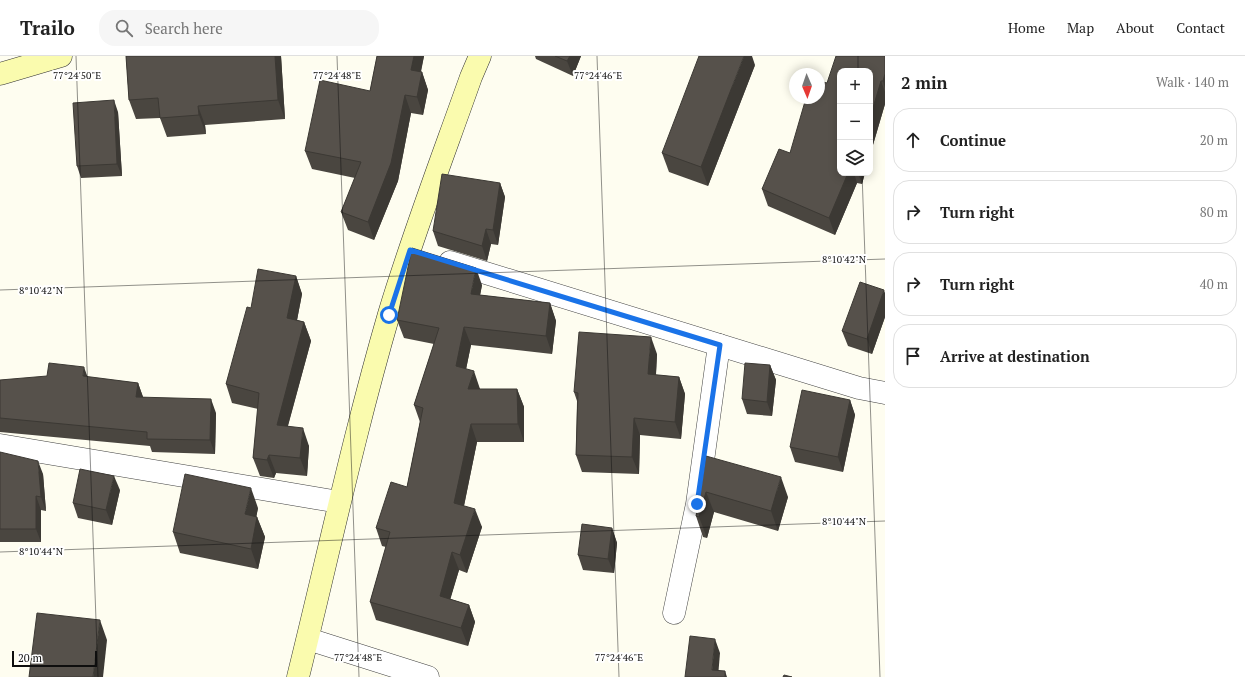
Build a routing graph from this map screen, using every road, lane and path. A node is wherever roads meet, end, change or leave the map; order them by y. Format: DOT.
graph roads {
  1 [pos="61,56"];
  2 [pos="480,56"];
  3 [pos="0,74"];
  4 [pos="410,250"];
  5 [pos="720,345"];
  6 [pos="885,393"];
  7 [pos="0,445"];
  8 [pos="339,502"];
  9 [pos="674,613"];
  10 [pos="308,639"];
  11 [pos="298,677"];
  12 [pos="428,677"];
  1 -- 3 [label="street"];
  2 -- 4 [label="street"];
  4 -- 5 [label="street"];
  4 -- 8 [label="street"];
  5 -- 6 [label="street"];
  5 -- 9 [label="street"];
  7 -- 8 [label="street"];
  8 -- 10 [label="street"];
  10 -- 11 [label="street"];
  10 -- 12 [label="street"];
}
